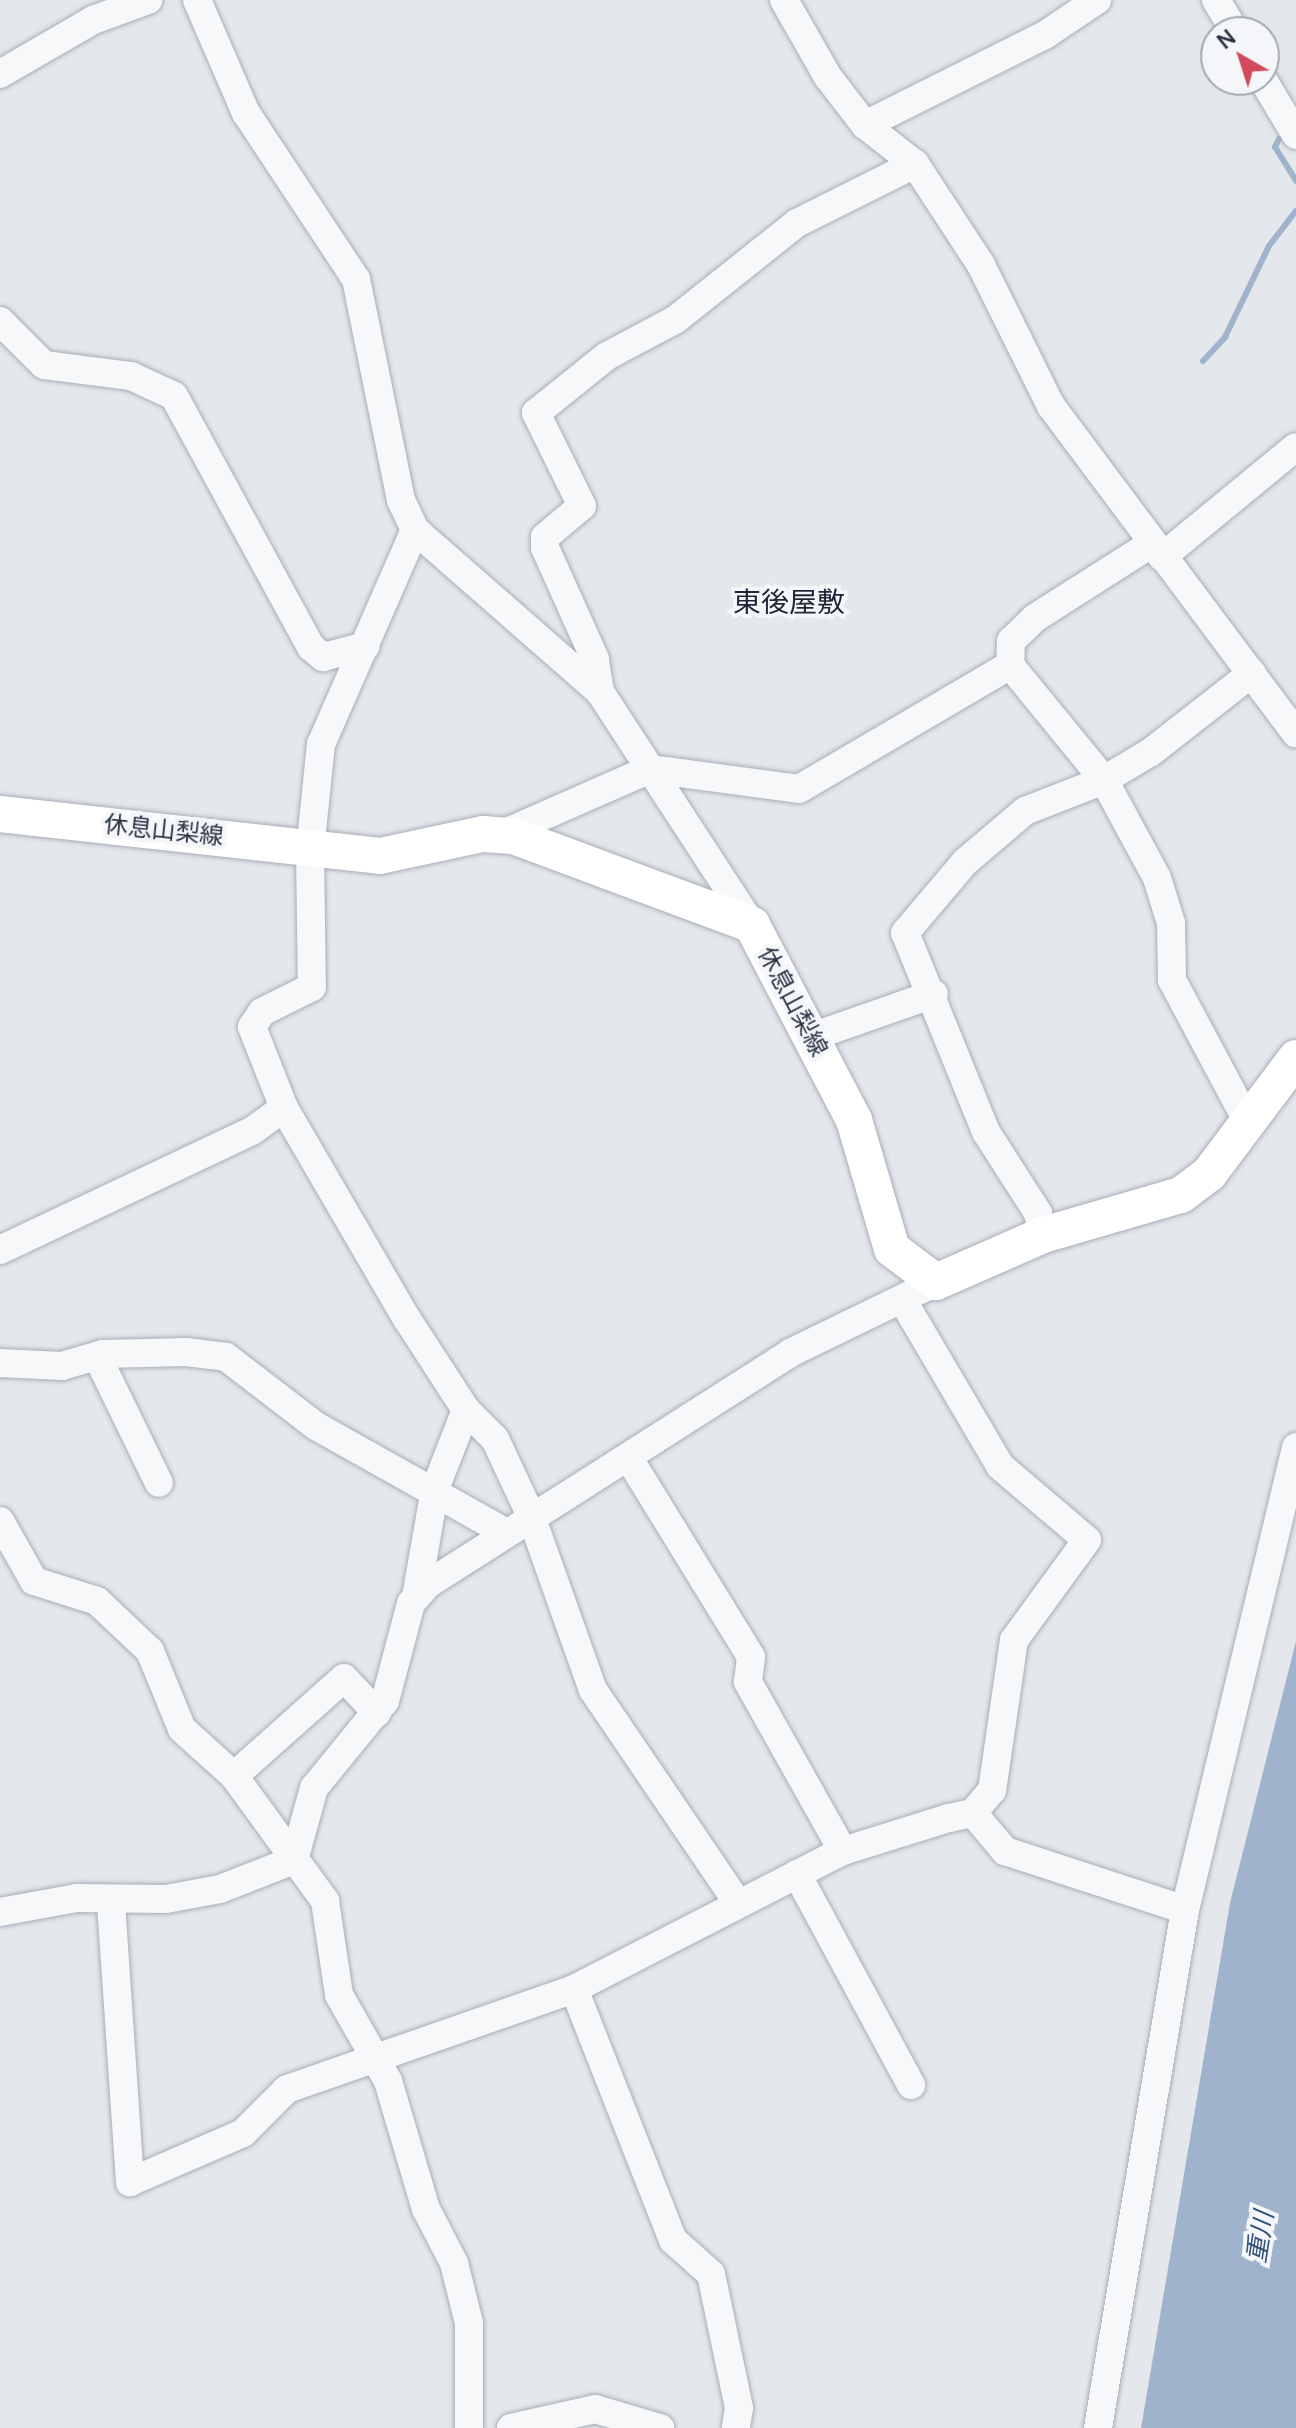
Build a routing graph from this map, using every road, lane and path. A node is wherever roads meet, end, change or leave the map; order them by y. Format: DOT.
graph roads {
  1 [pos="148,0"];
  2 [pos="197,0"];
  3 [pos="784,0"];
  4 [pos="1097,0"];
  5 [pos="0,74"];
  6 [pos="1273,96"];
  7 [pos="865,125"];
  8 [pos="1295,132"];
  9 [pos="915,164"];
  10 [pos="0,321"];
  11 [pos="1296,447"];
  12 [pos="415,530"];
  13 [pos="1157,550"];
  14 [pos="366,646"];
  15 [pos="1010,665"];
  16 [pos="1252,673"];
  17 [pos="600,692"];
  18 [pos="1296,733"];
  19 [pos="650,769"];
  20 [pos="1104,780"];
  21 [pos="0,814"];
  22 [pos="500,835"];
  23 [pos="310,851"];
  24 [pos="752,925"];
  25 [pos="934,994"];
  26 [pos="814,1036"];
  27 [pos="1296,1058"];
  28 [pos="284,1108"];
  29 [pos="1249,1124"];
  30 [pos="1043,1235"];
  31 [pos="0,1250"];
  32 [pos="936,1282"];
  33 [pos="903,1301"];
  34 [pos="97,1356"];
  35 [pos="0,1363"];
  36 [pos="466,1410"];
  37 [pos="1296,1447"];
  38 [pos="630,1460"];
  39 [pos="159,1483"];
  40 [pos="435,1489"];
  41 [pos="531,1516"];
  42 [pos="0,1521"];
  43 [pos="503,1531"];
  44 [pos="416,1597"];
  45 [pos="377,1713"];
  46 [pos="234,1776"];
  47 [pos="973,1813"];
  48 [pos="843,1851"];
  49 [pos="294,1860"];
  50 [pos="797,1874"];
  51 [pos="111,1903"];
  52 [pos="738,1903"];
  53 [pos="1185,1910"];
  54 [pos="0,1912"];
  55 [pos="574,1989"];
  56 [pos="374,2056"];
  57 [pos="911,2085"];
  58 [pos="469,2428"];
  59 [pos="511,2428"];
  60 [pos="660,2428"];
  61 [pos="736,2428"];
  62 [pos="1098,2428"];
  1 -- 5 [label="street"];
  2 -- 12 [label="street"];
  3 -- 7 [label="street"];
  4 -- 7 [label="street"];
  6 -- 8 [label="street"];
  7 -- 9 [label="street"];
  9 -- 13 [label="street"];
  9 -- 17 [label="street"];
  10 -- 14 [label="street"];
  11 -- 13 [label="street"];
  12 -- 14 [label="street"];
  12 -- 17 [label="street"];
  13 -- 15 [label="street"];
  13 -- 16 [label="street"];
  14 -- 23 [label="street"];
  15 -- 19 [label="street"];
  15 -- 20 [label="street"];
  16 -- 18 [label="street"];
  16 -- 20 [label="street"];
  17 -- 19 [label="street"];
  19 -- 22 [label="street"];
  19 -- 24 [label="street"];
  20 -- 25 [label="street"];
  20 -- 29 [label="street"];
  21 -- 23 [label="main road, 休息山梨線"];
  22 -- 23 [label="main road, 休息山梨線"];
  22 -- 24 [label="main road, 休息山梨線"];
  23 -- 28 [label="street"];
  24 -- 26 [label="main road, 休息山梨線"];
  25 -- 26 [label="street"];
  25 -- 30 [label="street"];
  26 -- 32 [label="main road, 休息山梨線"];
  27 -- 29 [label="main road"];
  28 -- 31 [label="street"];
  28 -- 36 [label="street"];
  29 -- 30 [label="main road"];
  30 -- 32 [label="main road"];
  32 -- 33 [label="street"];
  33 -- 38 [label="street"];
  33 -- 47 [label="street"];
  34 -- 35 [label="street"];
  34 -- 39 [label="street"];
  34 -- 40 [label="street"];
  36 -- 40 [label="street"];
  36 -- 41 [label="street"];
  37 -- 53 [label="street"];
  38 -- 41 [label="street"];
  38 -- 48 [label="street"];
  40 -- 43 [label="street"];
  40 -- 44 [label="street"];
  41 -- 43 [label="street"];
  41 -- 52 [label="street"];
  42 -- 46 [label="street"];
  43 -- 44 [label="street"];
  44 -- 45 [label="street"];
  45 -- 46 [label="street"];
  45 -- 49 [label="street"];
  46 -- 49 [label="street"];
  47 -- 48 [label="street"];
  47 -- 53 [label="street"];
  48 -- 50 [label="street"];
  49 -- 51 [label="street"];
  49 -- 56 [label="street"];
  50 -- 52 [label="street"];
  50 -- 57 [label="street"];
  51 -- 54 [label="street"];
  51 -- 56 [label="street"];
  52 -- 55 [label="street"];
  53 -- 62 [label="street"];
  55 -- 56 [label="street"];
  55 -- 61 [label="street"];
  56 -- 58 [label="street"];
  59 -- 60 [label="street"];
}
